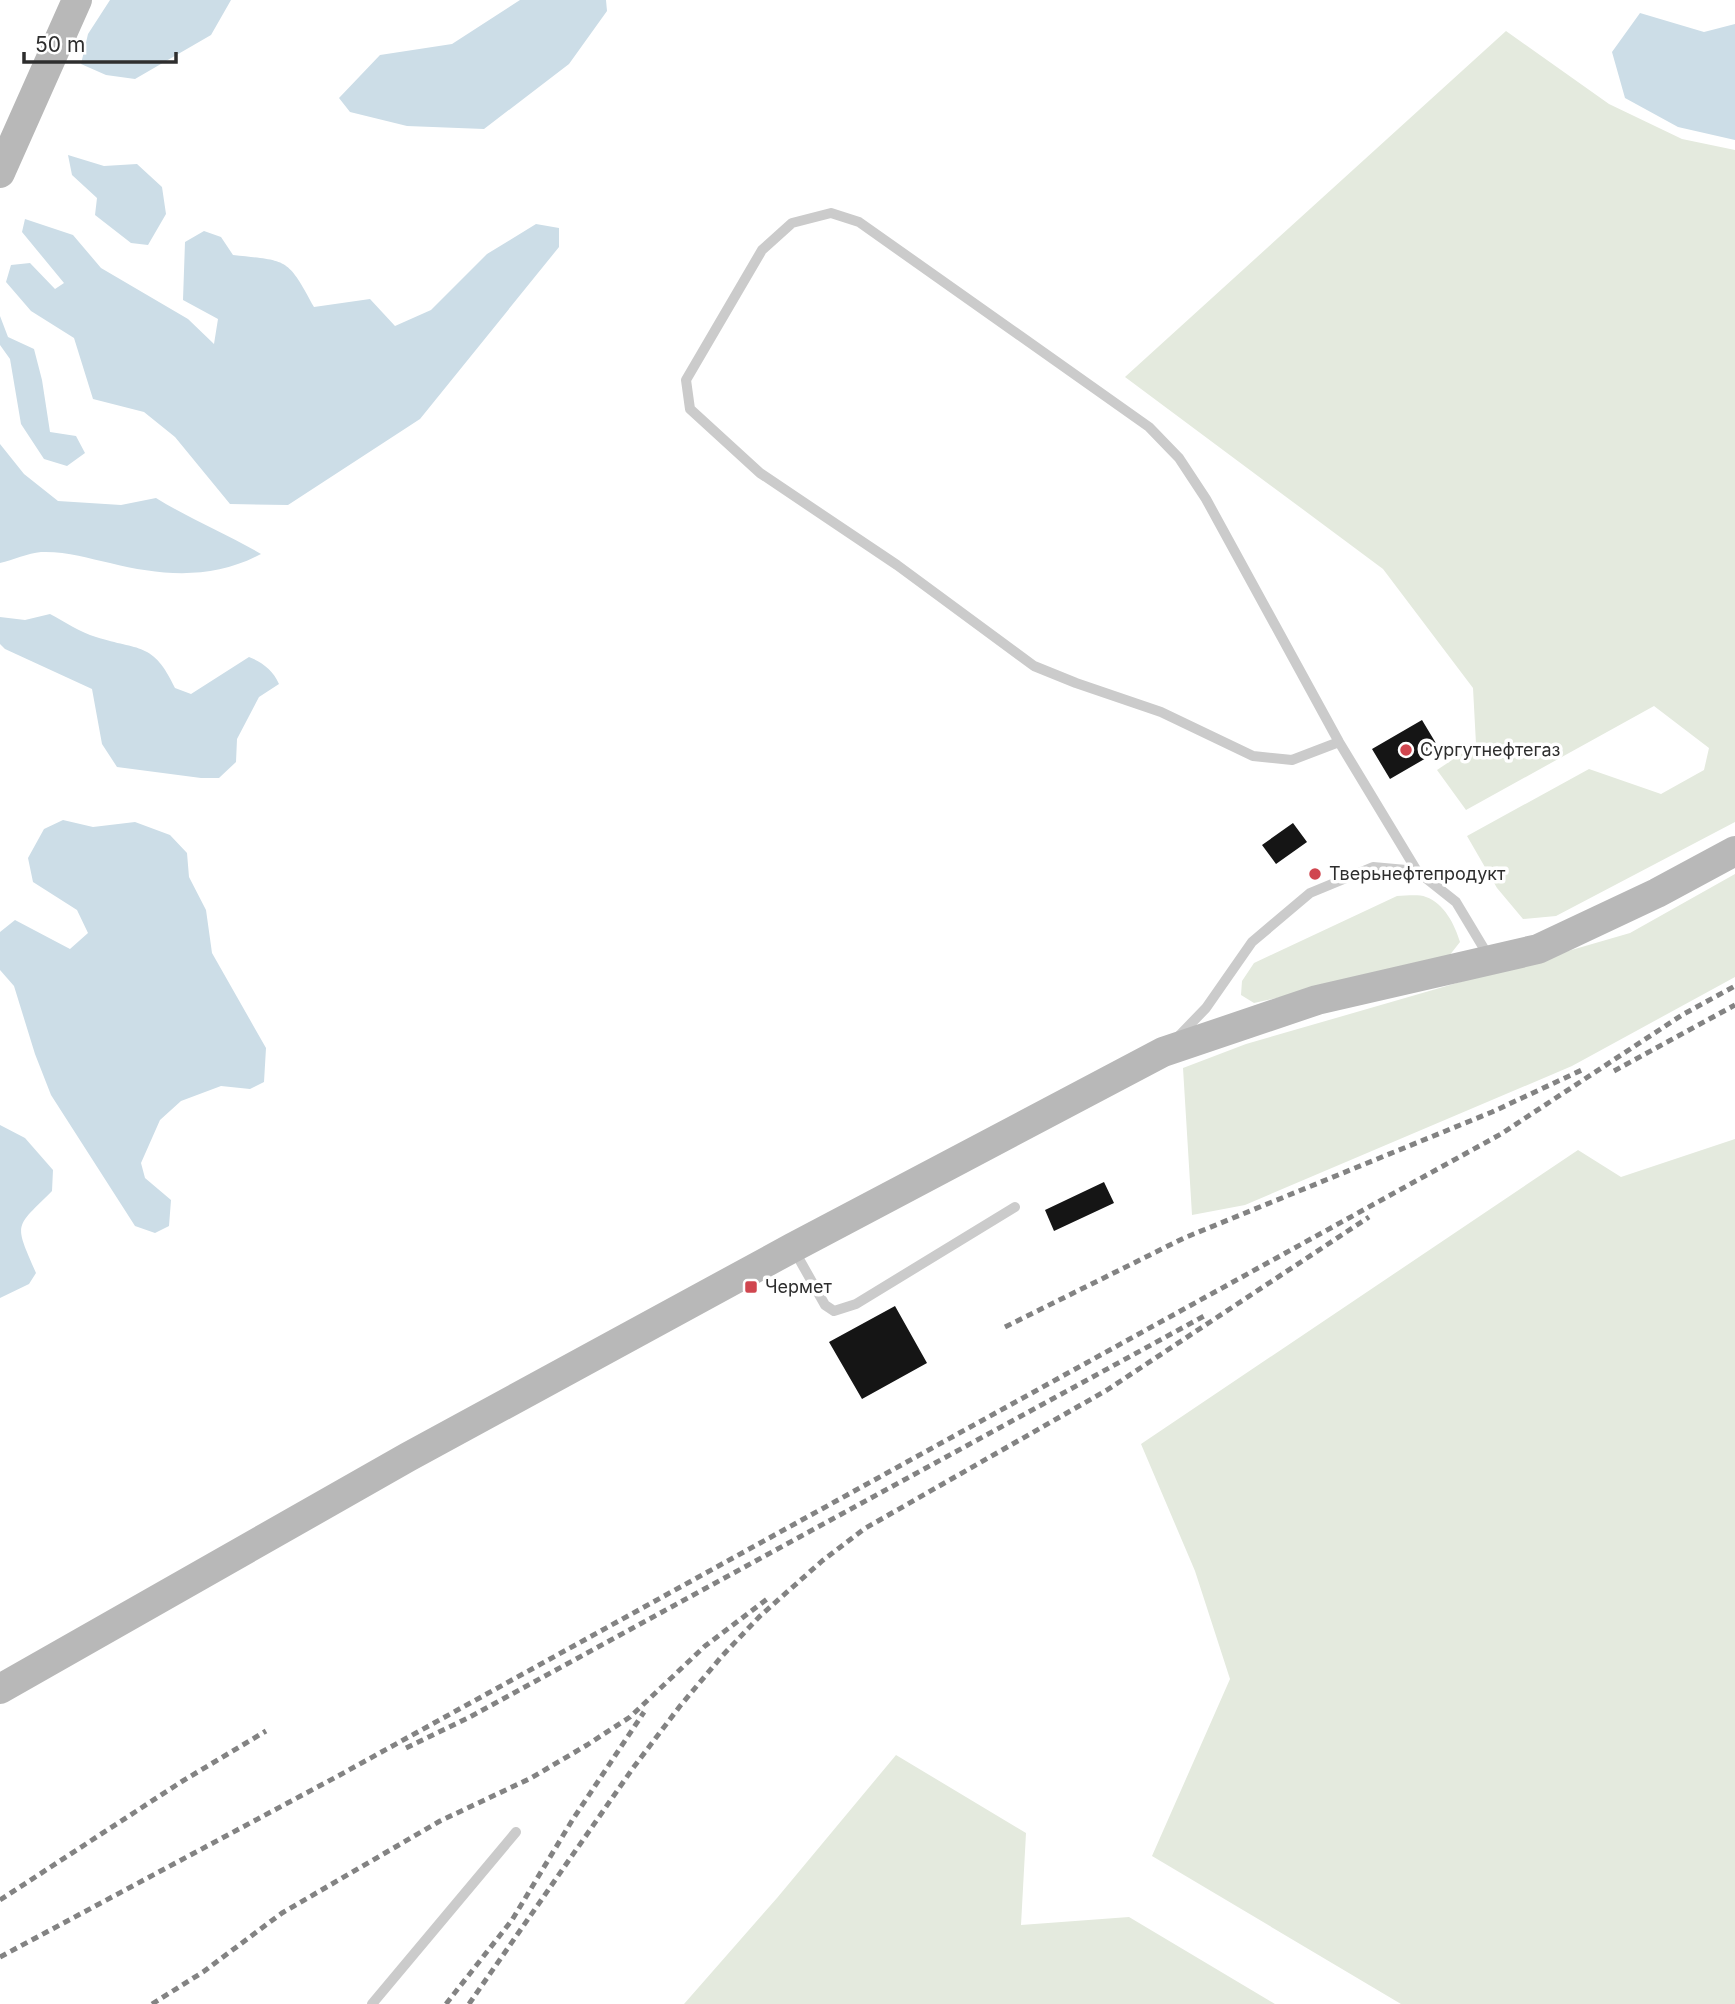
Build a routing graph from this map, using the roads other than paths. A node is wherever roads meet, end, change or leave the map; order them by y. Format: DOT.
graph roads {
  1 [pos="77,0"];
  2 [pos="0,173"];
  3 [pos="1339,742"];
  4 [pos="1735,850"];
  5 [pos="1417,871"];
  6 [pos="1490,960"];
  7 [pos="1163,1052"];
  8 [pos="1015,1207"];
  9 [pos="792,1248"];
  10 [pos="0,1689"];
  11 [pos="516,1832"];
  12 [pos="372,2004"];
  1 -- 2 [label="street"];
  3 -- 3 [label="lane"];
  3 -- 5 [label="lane"];
  4 -- 6 [label="street"];
  5 -- 6 [label="lane"];
  5 -- 7 [label="lane"];
  6 -- 7 [label="street"];
  7 -- 9 [label="street"];
  8 -- 9 [label="lane"];
  9 -- 10 [label="street"];
  11 -- 12 [label="lane"];
}
